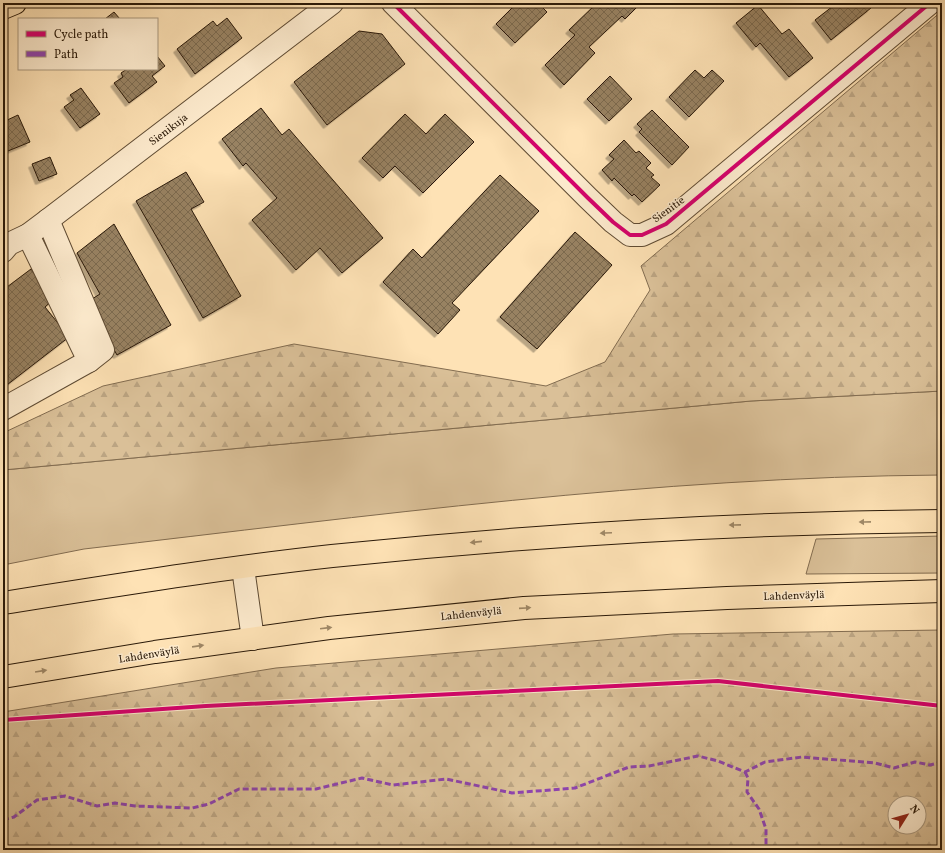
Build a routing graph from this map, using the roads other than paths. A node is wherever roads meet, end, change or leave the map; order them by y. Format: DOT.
graph roads {
  1 [pos="15,3"];
  2 [pos="332,3"];
  3 [pos="393,3"];
  4 [pos="930,3"];
  5 [pos="3,8"];
  6 [pos="48,220"];
  7 [pos="28,236"];
  8 [pos="3,251"];
  9 [pos="90,361"];
  10 [pos="3,409"];
  11 [pos="942,521"];
  12 [pos="242,568"];
  13 [pos="942,591"];
  14 [pos="3,604"];
  15 [pos="253,639"];
  16 [pos="3,677"];
  1 -- 5 [label="main road"];
  2 -- 6 [label="street, Sienikuja"];
  3 -- 4 [label="street, Sienitie"];
  6 -- 7 [label="street, Sienikuja"];
  6 -- 9 [label="street"];
  7 -- 8 [label="street, Sienikuja"];
  7 -- 9 [label="street"];
  9 -- 10 [label="street"];
  11 -- 12 [label="main road, one-way"];
  12 -- 14 [label="main road"];
  12 -- 15 [label="street"];
  15 -- 13 [label="main road, Lahdenväylä, one-way"];
  16 -- 15 [label="main road, Lahdenväylä, one-way"];
}
